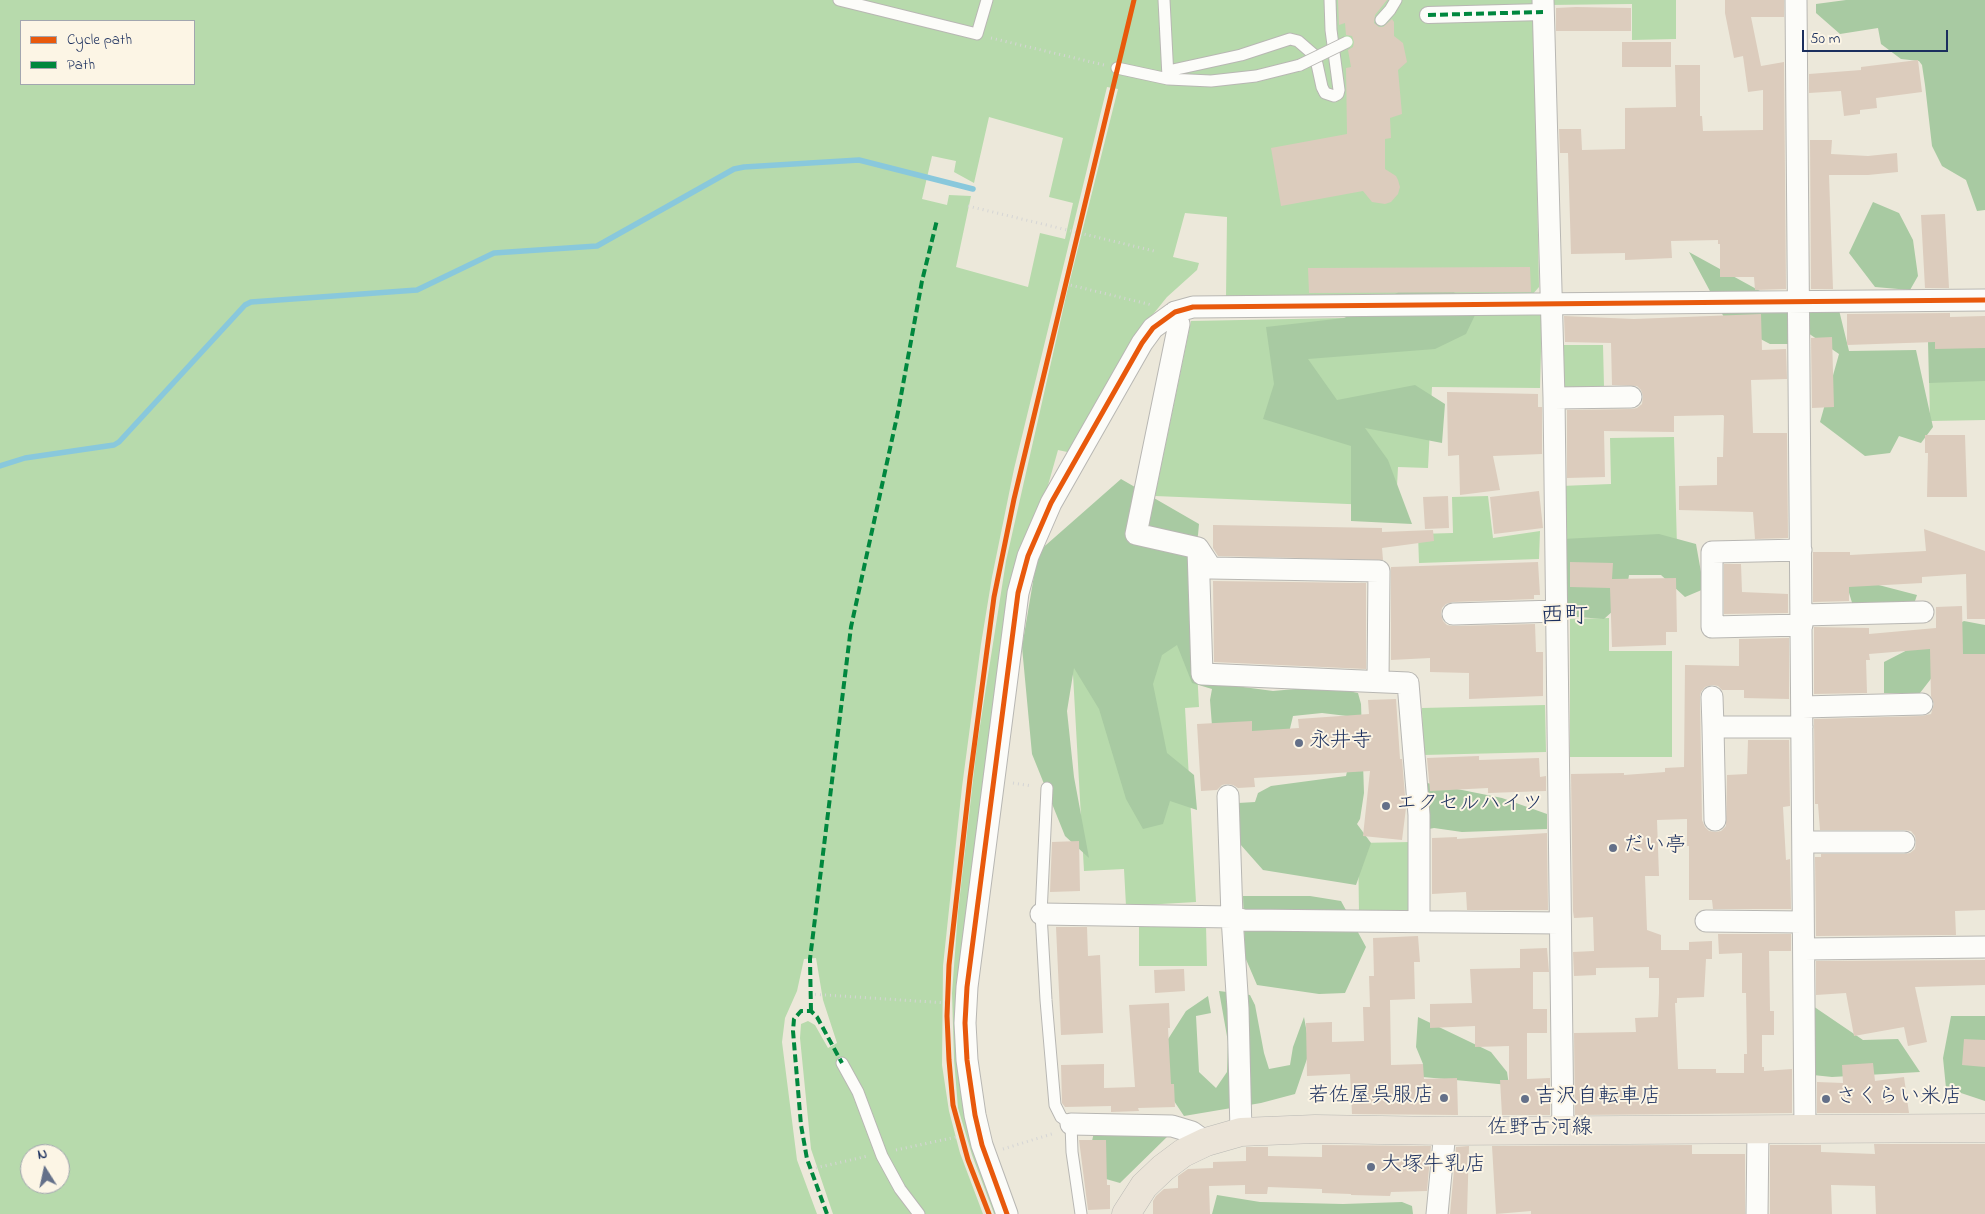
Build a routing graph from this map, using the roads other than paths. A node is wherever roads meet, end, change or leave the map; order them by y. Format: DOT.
graph roads {
  1 [pos="839,0"];
  2 [pos="987,0"];
  3 [pos="1164,0"];
  4 [pos="1330,0"];
  5 [pos="1396,0"];
  6 [pos="1796,0"];
  7 [pos="1543,6"];
  8 [pos="1428,14"];
  9 [pos="1381,20"];
  10 [pos="1347,42"];
  11 [pos="1117,68"];
  12 [pos="1168,75"];
  13 [pos="1985,300"];
  14 [pos="1799,301"];
  15 [pos="1551,305"];
  16 [pos="1175,312"];
  17 [pos="1631,397"];
  18 [pos="1554,398"];
  19 [pos="1198,548"];
  20 [pos="1801,550"];
  21 [pos="1557,612"];
  22 [pos="1924,612"];
  23 [pos="1453,614"];
  24 [pos="1802,620"];
  25 [pos="1378,681"];
  26 [pos="1712,697"];
  27 [pos="1922,704"];
  28 [pos="1802,717"];
  29 [pos="1713,727"];
  30 [pos="1047,788"];
  31 [pos="1228,796"];
  32 [pos="1715,820"];
  33 [pos="1803,842"];
  34 [pos="1904,842"];
  35 [pos="1041,914"];
  36 [pos="1232,917"];
  37 [pos="1418,921"];
  38 [pos="1706,921"];
  39 [pos="1803,922"];
  40 [pos="1560,923"];
  41 [pos="1985,947"];
  42 [pos="1804,949"];
  43 [pos="842,1064"];
  44 [pos="1064,1128"];
  45 [pos="1985,1128"];
  46 [pos="1758,1129"];
  47 [pos="1805,1129"];
  48 [pos="1563,1130"];
  49 [pos="1445,1131"];
  50 [pos="1241,1132"];
  51 [pos="1206,1142"];
  52 [pos="919,1214"];
  53 [pos="1007,1214"];
  54 [pos="1081,1214"];
  55 [pos="1126,1214"];
  56 [pos="1437,1214"];
  57 [pos="1757,1214"];
  1 -- 2 [label="lane"];
  3 -- 12 [label="lane"];
  4 -- 12 [label="lane"];
  5 -- 9 [label="lane"];
  6 -- 14 [label="street"];
  7 -- 8 [label="street"];
  7 -- 15 [label="street"];
  10 -- 12 [label="lane, bridge"];
  11 -- 12 [label="lane"];
  13 -- 14 [label="street"];
  14 -- 15 [label="street"];
  14 -- 20 [label="street"];
  15 -- 16 [label="street"];
  15 -- 18 [label="street"];
  16 -- 19 [label="street"];
  16 -- 53 [label="street"];
  17 -- 18 [label="street"];
  18 -- 21 [label="street"];
  19 -- 25 [label="street"];
  19 -- 25 [label="street"];
  20 -- 24 [label="street"];
  20 -- 24 [label="street"];
  21 -- 23 [label="street"];
  21 -- 40 [label="street"];
  22 -- 24 [label="street"];
  24 -- 28 [label="street"];
  25 -- 37 [label="street"];
  26 -- 29 [label="street"];
  27 -- 28 [label="street"];
  28 -- 29 [label="street"];
  28 -- 33 [label="street"];
  29 -- 32 [label="street"];
  30 -- 35 [label="lane"];
  31 -- 36 [label="street"];
  33 -- 34 [label="street"];
  33 -- 39 [label="street"];
  35 -- 36 [label="street"];
  35 -- 44 [label="lane"];
  36 -- 37 [label="street"];
  36 -- 50 [label="street"];
  37 -- 40 [label="street"];
  38 -- 39 [label="street"];
  39 -- 42 [label="street"];
  40 -- 48 [label="street"];
  41 -- 42 [label="street"];
  42 -- 47 [label="street"];
  43 -- 52 [label="lane"];
  44 -- 51 [label="street"];
  44 -- 54 [label="lane"];
  45 -- 47 [label="main road, 佐野古河線"];
  46 -- 47 [label="main road, 佐野古河線"];
  46 -- 48 [label="main road, 佐野古河線"];
  46 -- 57 [label="street"];
  48 -- 49 [label="main road, 佐野古河線"];
  49 -- 50 [label="main road, 佐野古河線"];
  49 -- 56 [label="street"];
  50 -- 51 [label="main road, 佐野古河線"];
  51 -- 55 [label="main road, 佐野古河線"];
}
